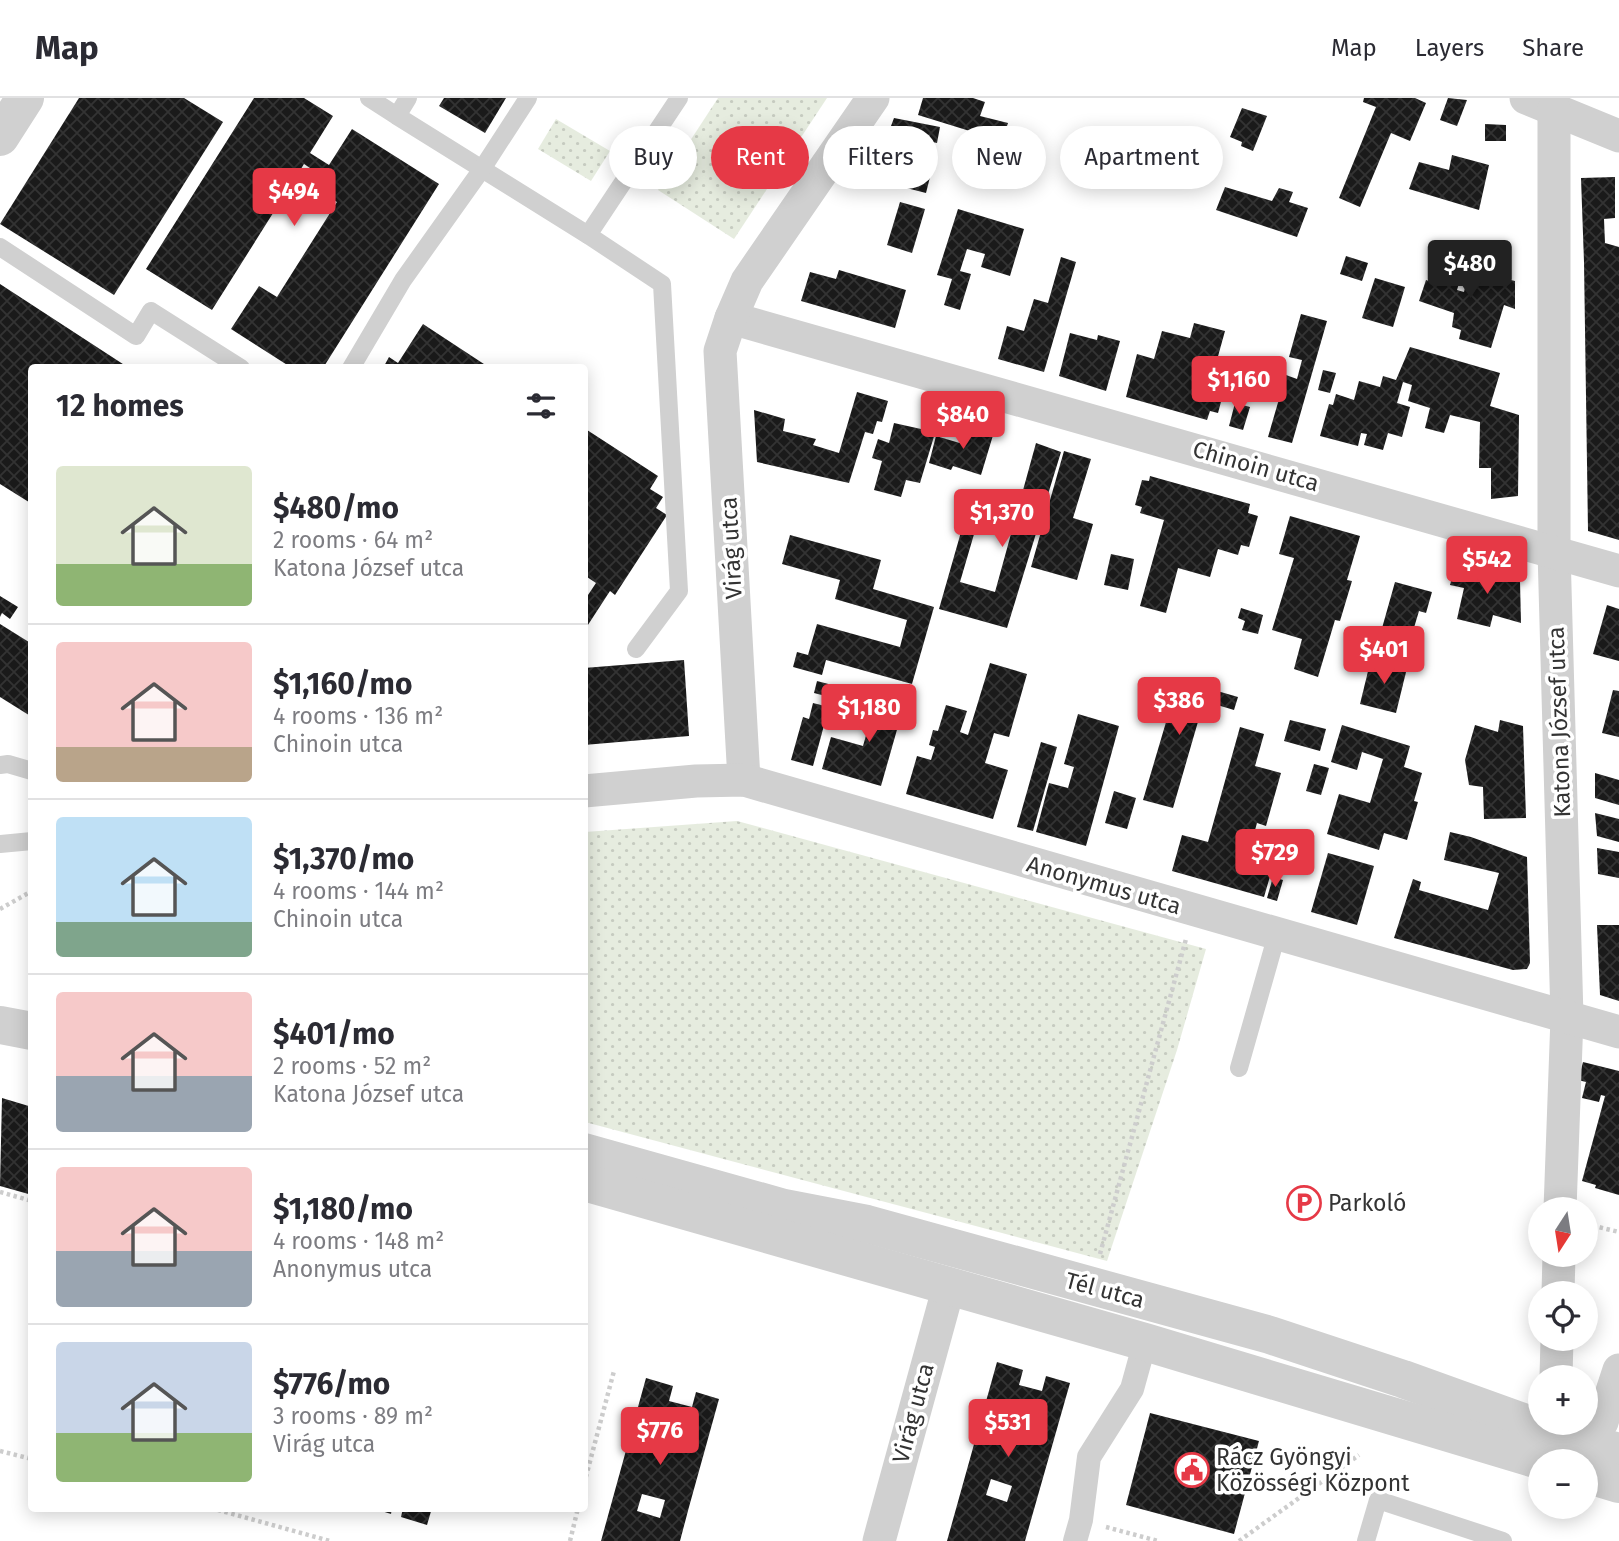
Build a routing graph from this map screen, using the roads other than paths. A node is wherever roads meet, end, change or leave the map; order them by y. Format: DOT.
graph roads {
  1 [pos="25,98"];
  2 [pos="369,98"];
  3 [pos="408,98"];
  4 [pos="528,98"];
  5 [pos="679,98"];
  6 [pos="873,98"];
  7 [pos="1540,104"];
  8 [pos="397,116"];
  9 [pos="1619,136"];
  10 [pos="0,137"];
  11 [pos="482,169"];
  12 [pos="589,235"];
  13 [pos="0,247"];
  14 [pos="731,318"];
  15 [pos="235,364"];
  16 [pos="353,364"];
  17 [pos="1554,551"];
  18 [pos="1619,570"];
  19 [pos="636,649"];
  20 [pos="0,765"];
  21 [pos="28,770"];
  22 [pos="744,780"];
  23 [pos="588,791"];
  24 [pos="28,841"];
  25 [pos="0,844"];
  26 [pos="1278,934"];
  27 [pos="1567,1017"];
  28 [pos="0,1026"];
  29 [pos="28,1030"];
  30 [pos="1619,1032"];
  31 [pos="1239,1068"];
  32 [pos="588,1153"];
  33 [pos="588,1183"];
  34 [pos="1560,1197"];
  35 [pos="954,1268"];
  36 [pos="1145,1342"];
  37 [pos="1619,1370"];
  38 [pos="1560,1446"];
  39 [pos="1619,1452"];
  40 [pos="1598,1478"];
  41 [pos="1619,1484"];
  42 [pos="1078,1531"];
  43 [pos="879,1541"];
  44 [pos="1366,1541"];
  45 [pos="1503,1541"];
  1 -- 10 [label="street"];
  2 -- 8 [label="lane"];
  3 -- 8 [label="lane"];
  4 -- 11 [label="lane"];
  5 -- 12 [label="lane"];
  6 -- 14 [label="street, Virág utca"];
  7 -- 9 [label="street"];
  7 -- 17 [label="street, Katona József utca"];
  8 -- 11 [label="lane"];
  11 -- 12 [label="lane"];
  11 -- 16 [label="lane"];
  12 -- 19 [label="lane"];
  13 -- 15 [label="lane"];
  14 -- 17 [label="street, Chinoin utca"];
  14 -- 22 [label="street, Virág utca"];
  17 -- 18 [label="street, Chinoin utca"];
  17 -- 27 [label="street, Katona József utca"];
  20 -- 21 [label="lane"];
  22 -- 23 [label="street, Anonymus utca"];
  22 -- 26 [label="street, Anonymus utca"];
  24 -- 25 [label="lane"];
  26 -- 27 [label="street, Anonymus utca"];
  26 -- 31 [label="lane"];
  27 -- 30 [label="street, Anonymus utca"];
  27 -- 34 [label="street, Katona József utca"];
  28 -- 29 [label="street"];
  32 -- 35 [label="street, Tél utca"];
  33 -- 35 [label="street, Tél utca"];
  35 -- 36 [label="street, Tél utca"];
  35 -- 38 [label="street, Tél utca"];
  35 -- 43 [label="street, Virág utca"];
  36 -- 38 [label="street, Tél utca"];
  36 -- 42 [label="street"];
  37 -- 38 [label="street"];
  38 -- 39 [label="street, Tél utca"];
  40 -- 41 [label="street"];
  44 -- 45 [label="lane"];
}
